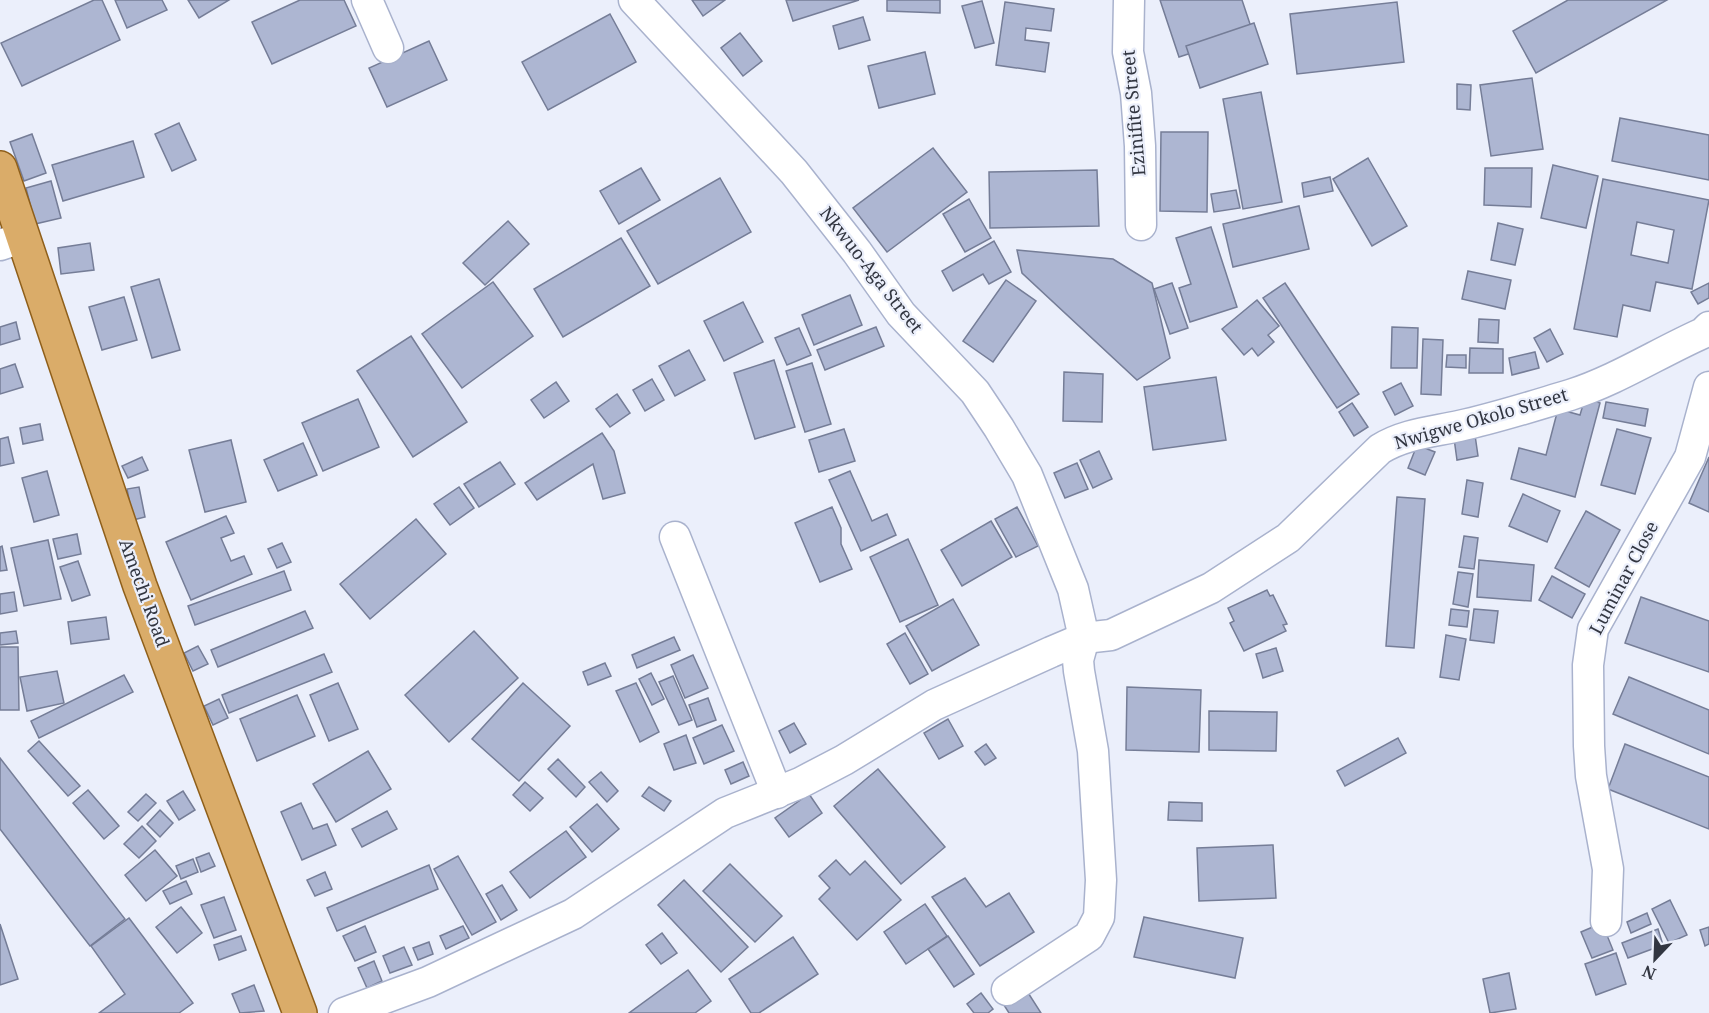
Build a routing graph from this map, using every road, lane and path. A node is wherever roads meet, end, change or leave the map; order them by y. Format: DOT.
graph roads {
  1 [pos="367,0"];
  2 [pos="634,0"];
  3 [pos="1129,0"];
  4 [pos="388,48"];
  5 [pos="0,168"];
  6 [pos="1141,225"];
  7 [pos="11,242"];
  8 [pos="1709,327"];
  9 [pos="1709,387"];
  10 [pos="675,537"];
  11 [pos="1084,638"];
  12 [pos="777,792"];
  13 [pos="1606,921"];
  14 [pos="1007,990"];
  15 [pos="300,1013"];
  16 [pos="344,1013"];
  1 -- 4 [label="street"];
  2 -- 11 [label="street, Nkwuo-Aga Street"];
  3 -- 6 [label="street, Ezinifite Street"];
  5 -- 7 [label="main road, Amechi Road"];
  7 -- 15 [label="main road, Amechi Road"];
  8 -- 11 [label="street, Nwigwe Okolo Street"];
  9 -- 13 [label="street, Luminar Close"];
  10 -- 12 [label="street"];
  11 -- 12 [label="street, Nwigwe Okolo Street"];
  11 -- 14 [label="street"];
  12 -- 16 [label="street, Nwigwe Okolo Street"];
}
